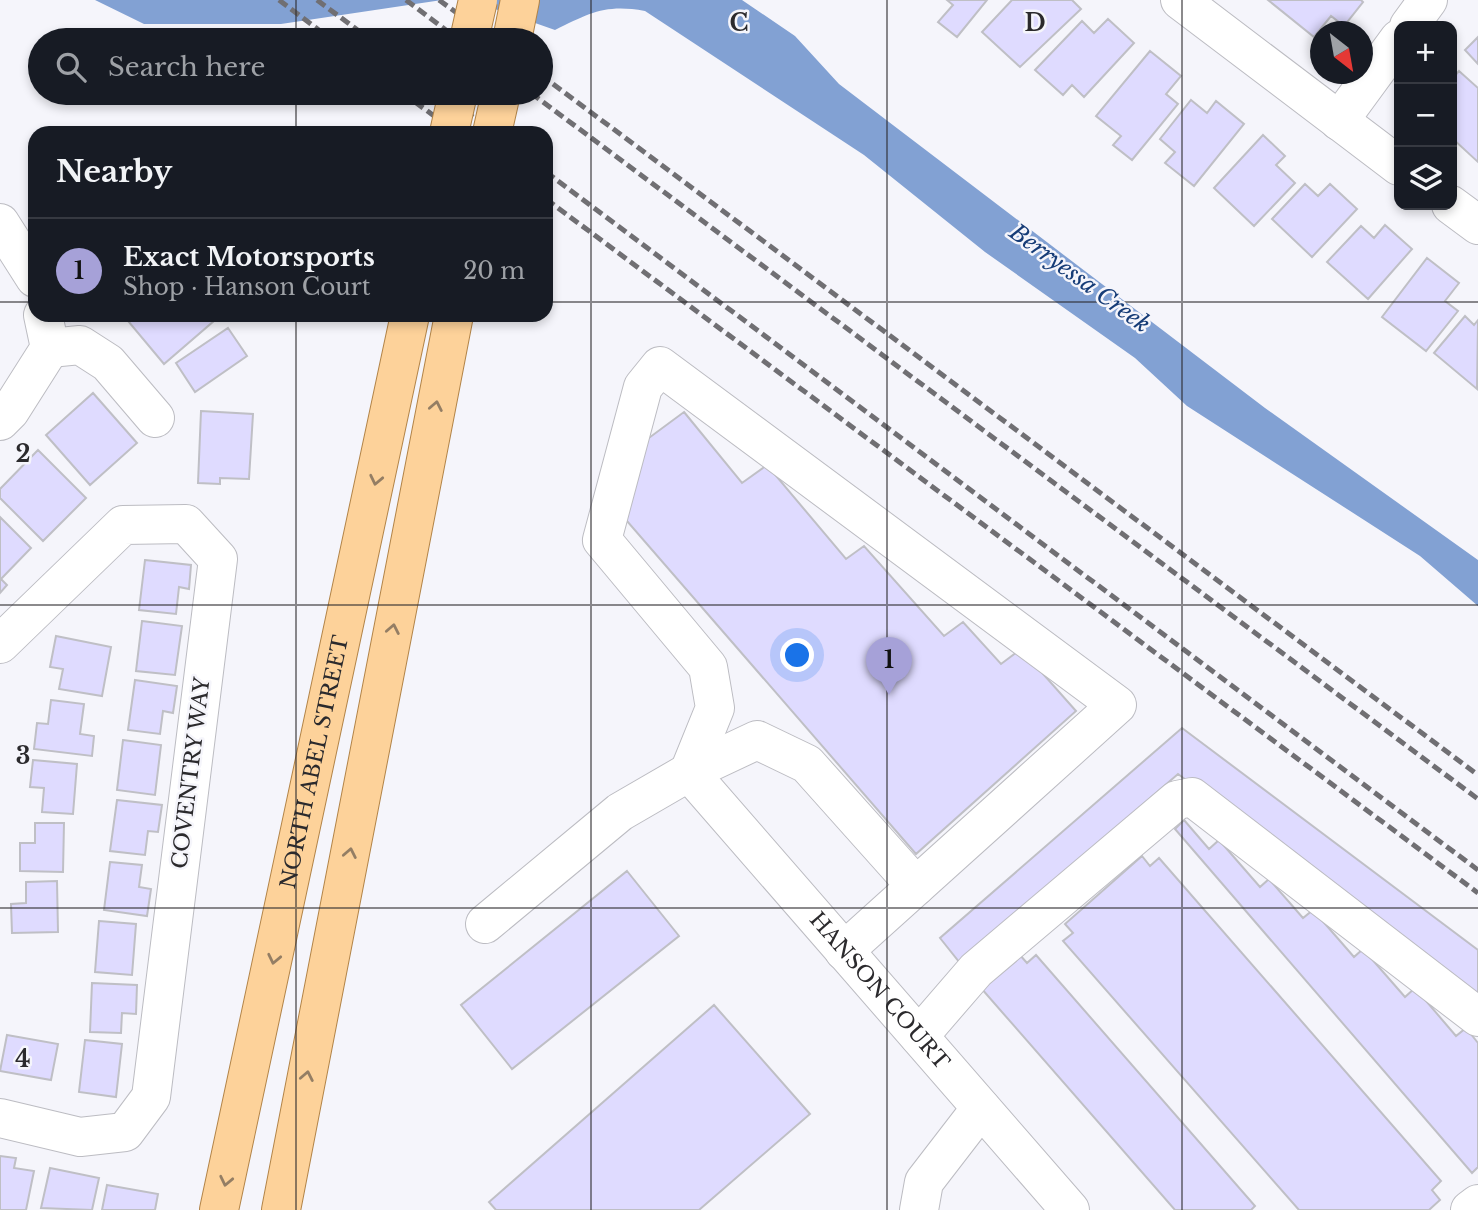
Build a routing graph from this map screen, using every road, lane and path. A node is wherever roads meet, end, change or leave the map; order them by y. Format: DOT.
graph roads {
  1 [pos="478,0"];
  2 [pos="520,0"];
  3 [pos="1180,0"];
  4 [pos="1428,0"];
  5 [pos="1413,21"];
  6 [pos="472,28"];
  7 [pos="514,28"];
  8 [pos="1394,46"];
  9 [pos="455,105"];
  10 [pos="498,105"];
  11 [pos="1339,121"];
  12 [pos="451,126"];
  13 [pos="494,126"];
  14 [pos="1394,162"];
  15 [pos="1457,209"];
  16 [pos="0,223"];
  17 [pos="1478,225"];
  18 [pos="28,267"];
  19 [pos="453,322"];
  20 [pos="407,328"];
  21 [pos="46,332"];
  22 [pos="155,418"];
  23 [pos="0,421"];
  24 [pos="0,644"];
  25 [pos="689,772"];
  26 [pos="916,886"];
  27 [pos="485,924"];
  28 [pos="844,951"];
  29 [pos="1478,1017"];
  30 [pos="919,1036"];
  31 [pos="981,1108"];
  32 [pos="0,1118"];
  33 [pos="294,1143"];
  34 [pos="1478,1204"];
  35 [pos="219,1210"];
  36 [pos="281,1210"];
  37 [pos="307,1210"];
  38 [pos="919,1210"];
  39 [pos="1070,1210"];
  40 [pos="1470,1210"];
  1 -- 6 [label="main road, bridge"];
  2 -- 7 [label="main road"];
  3 -- 11 [label="street"];
  4 -- 5 [label="street"];
  8 -- 11 [label="street"];
  9 -- 12 [label="main road, bridge"];
  10 -- 13 [label="main road, bridge"];
  11 -- 14 [label="street"];
  15 -- 17 [label="street"];
  16 -- 18 [label="street"];
  33 -- 19 [label="main road, one-way"];
  20 -- 35 [label="main road, NORTH ABEL STREET, one-way"];
  21 -- 22 [label="street"];
  21 -- 23 [label="street"];
  24 -- 32 [label="street, COVENTRY WAY"];
  25 -- 26 [label="street"];
  25 -- 26 [label="street"];
  25 -- 27 [label="street"];
  25 -- 28 [label="street, HANSON COURT"];
  26 -- 28 [label="street"];
  28 -- 30 [label="street, HANSON COURT"];
  29 -- 30 [label="street"];
  30 -- 31 [label="street, HANSON COURT"];
  31 -- 38 [label="street"];
  31 -- 39 [label="street, HANSON COURT"];
  33 -- 36 [label="main road"];
  33 -- 37 [label="main road"];
  34 -- 40 [label="street"];
}
